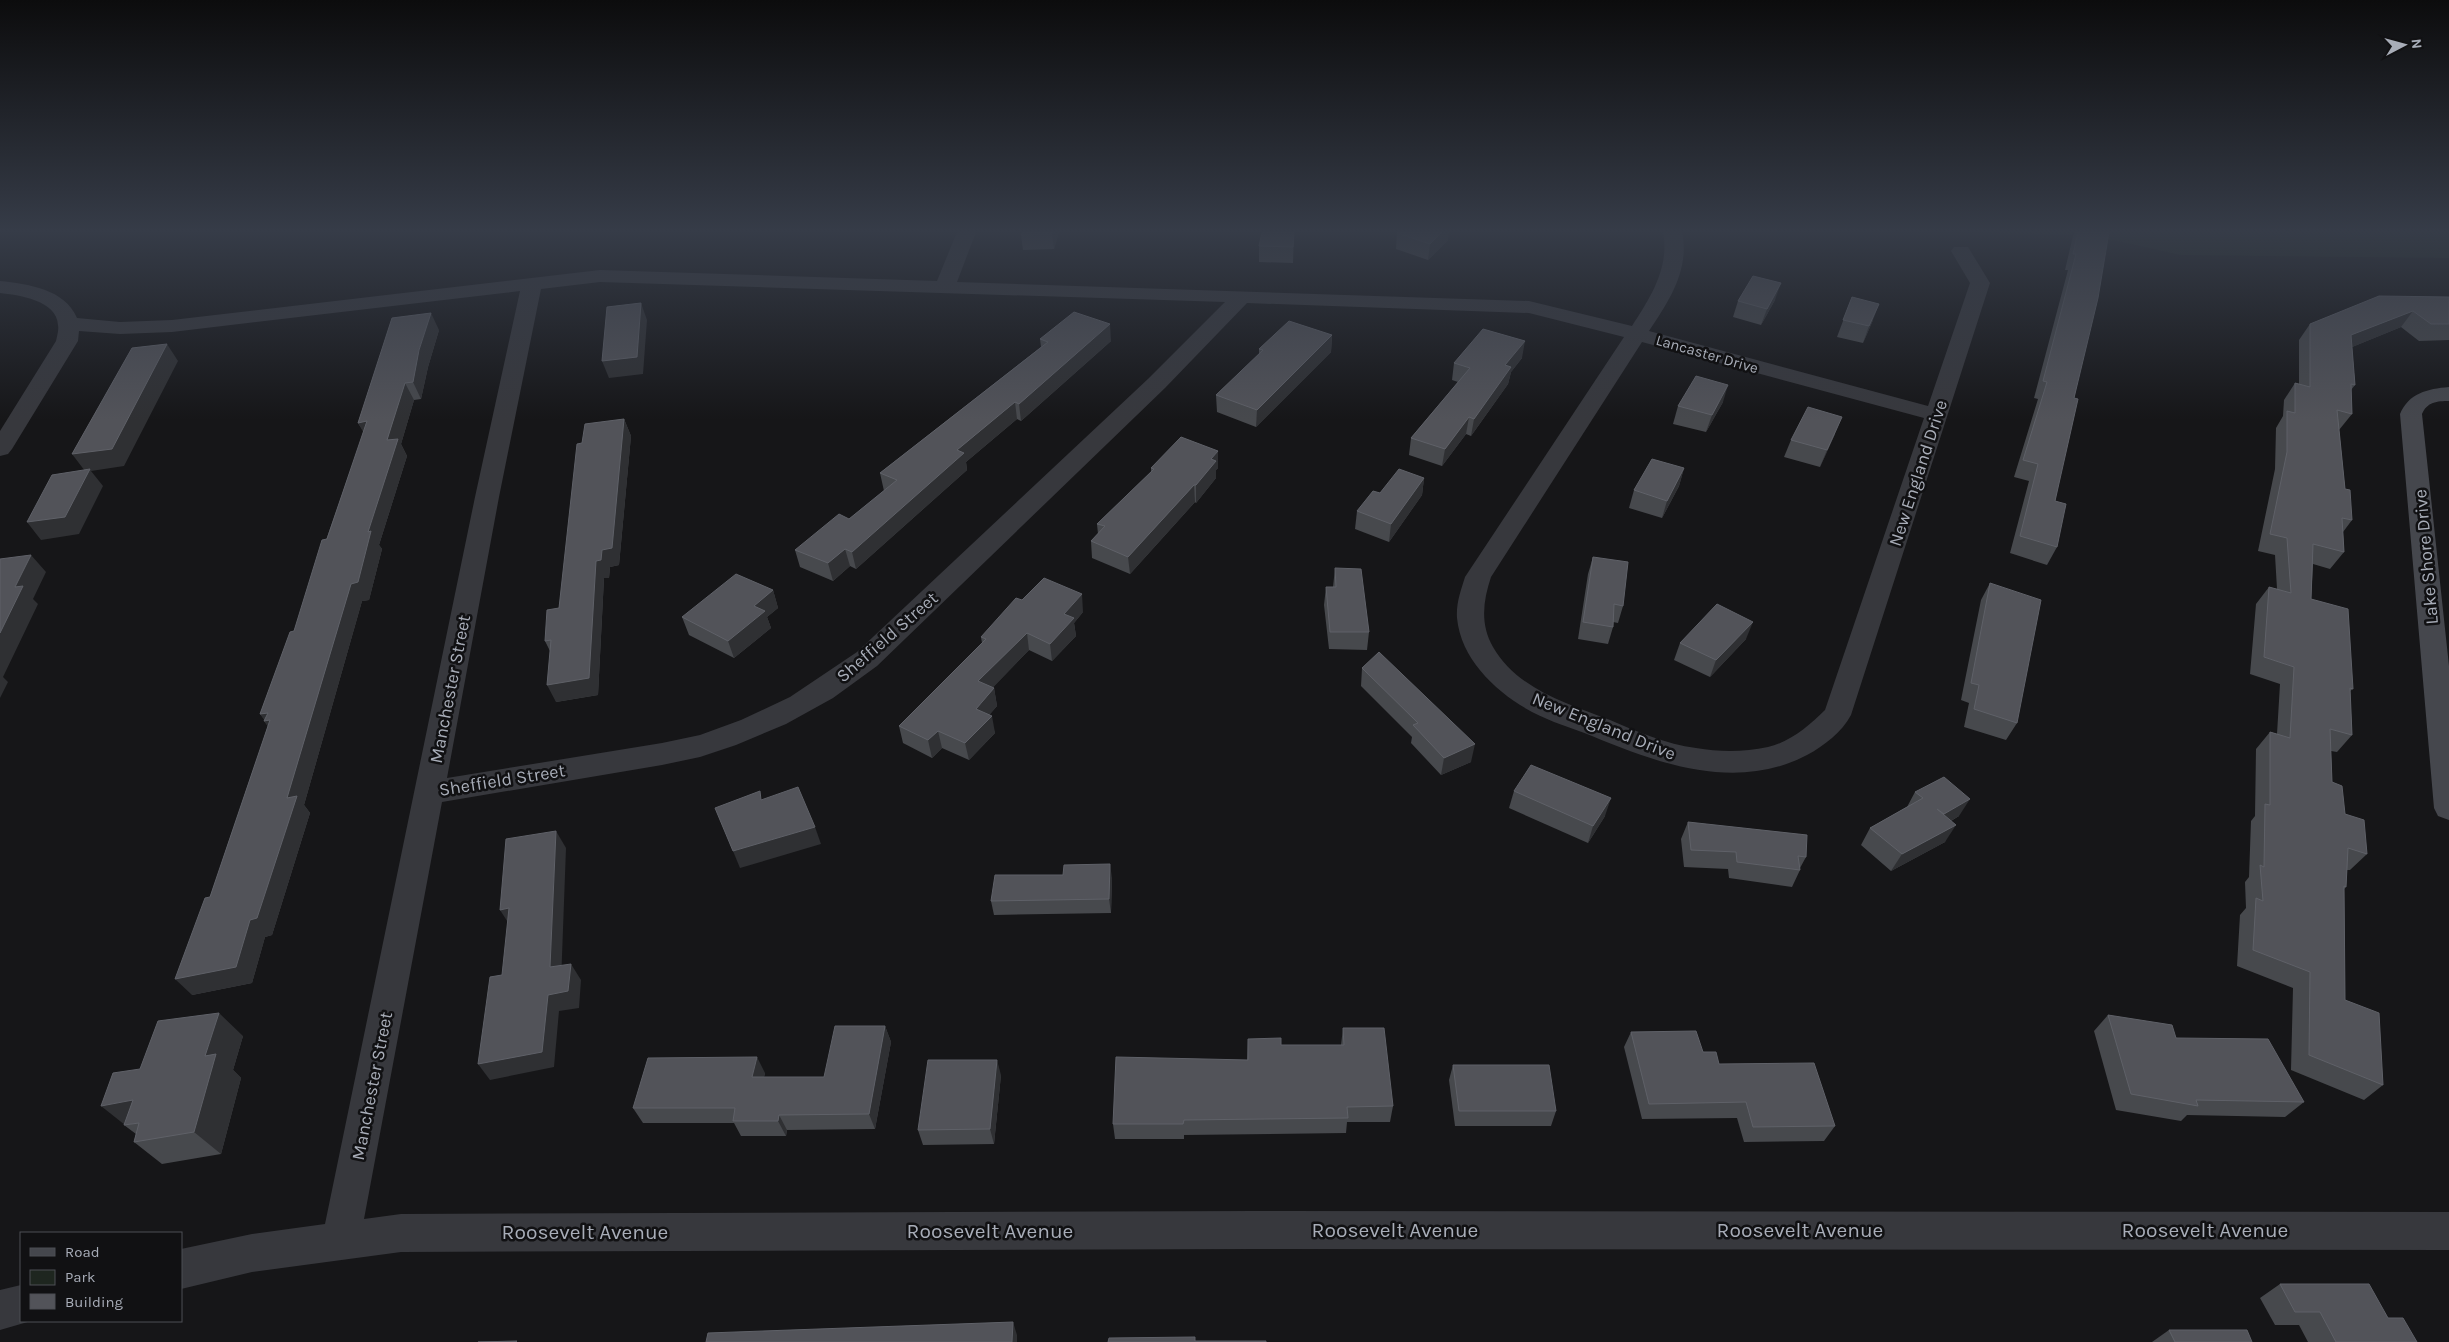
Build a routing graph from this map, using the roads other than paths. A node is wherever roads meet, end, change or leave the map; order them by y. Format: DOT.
graph roads {
  1 [pos="35,295"];
  2 [pos="441,295"];
  3 [pos="530,295"];
  4 [pos="1202,295"];
  5 [pos="1662,295"];
  6 [pos="1976,295"];
  7 [pos="1243,296"];
  8 [pos="69,324"];
  9 [pos="1637,334"];
  10 [pos="2449,394"];
  11 [pos="1937,415"];
  12 [pos="0,449"];
  13 [pos="2444,696"];
  14 [pos="430,792"];
  15 [pos="2449,808"];
  16 [pos="2449,1231"];
  17 [pos="341,1240"];
  18 [pos="182,1269"];
  19 [pos="20,1305"];
  20 [pos="0,1310"];
  1 -- 8 [label="street"];
  2 -- 8 [label="street, Lancaster Drive"];
  3 -- 14 [label="street, Manchester Street"];
  4 -- 7 [label="street, Lancaster Drive"];
  5 -- 9 [label="street, New England Drive"];
  6 -- 11 [label="street, New England Drive"];
  7 -- 9 [label="street, Lancaster Drive"];
  7 -- 14 [label="street, Sheffield Street"];
  8 -- 12 [label="street"];
  9 -- 11 [label="street, Lancaster Drive"];
  9 -- 11 [label="street, New England Drive"];
  10 -- 13 [label="street, Lake Shore Drive"];
  13 -- 15 [label="street, Lake Shore Drive"];
  14 -- 17 [label="street, Manchester Street"];
  16 -- 17 [label="street, Roosevelt Avenue"];
  17 -- 18 [label="street, Roosevelt Avenue"];
  19 -- 20 [label="street"];
}
